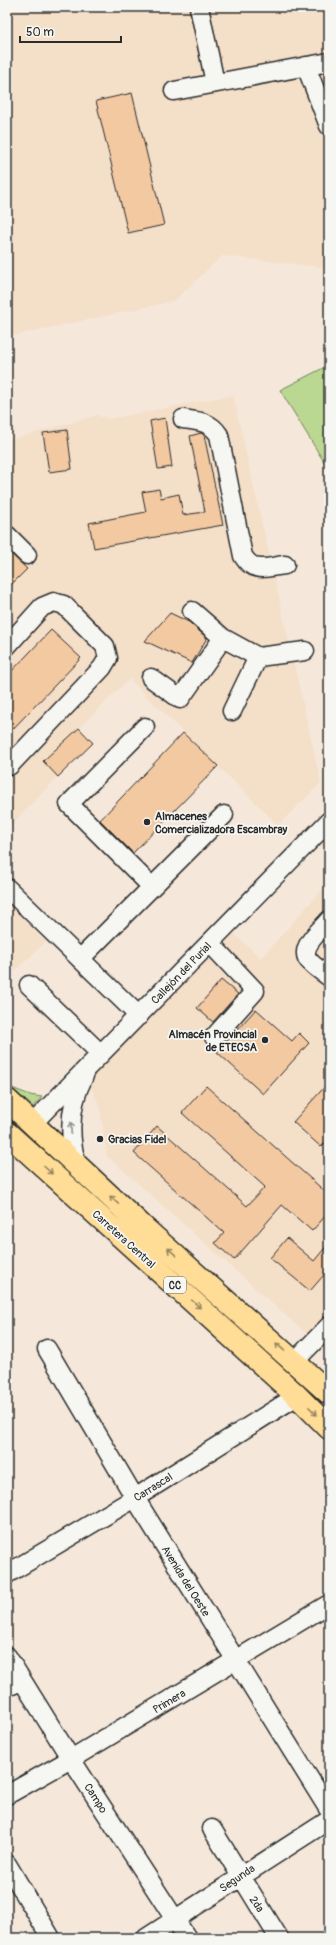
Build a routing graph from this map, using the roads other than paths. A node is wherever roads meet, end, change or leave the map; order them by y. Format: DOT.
graph roads {
  1 [pos="199,7"];
  2 [pos="329,62"];
  3 [pos="306,66"];
  4 [pos="215,83"];
  5 [pos="174,91"];
  6 [pos="329,126"];
  7 [pos="183,419"];
  8 [pos="7,536"];
  9 [pos="27,555"];
  10 [pos="285,565"];
  11 [pos="192,611"];
  12 [pos="223,638"];
  13 [pos="7,646"];
  14 [pos="305,651"];
  15 [pos="258,657"];
  16 [pos="151,678"];
  17 [pos="232,711"];
  18 [pos="145,727"];
  19 [pos="9,766"];
  20 [pos="224,815"];
  21 [pos="329,821"];
  22 [pos="152,887"];
  23 [pos="7,888"];
  24 [pos="329,920"];
  25 [pos="210,943"];
  26 [pos="80,959"];
  27 [pos="329,977"];
  28 [pos="29,985"];
  29 [pos="139,1016"];
  30 [pos="214,1037"];
  31 [pos="101,1054"];
  32 [pos="88,1068"];
  33 [pos="7,1100"];
  34 [pos="32,1124"];
  35 [pos="10,1140"];
  36 [pos="77,1166"];
  37 [pos="329,1326"];
  38 [pos="47,1349"];
  39 [pos="296,1361"];
  40 [pos="329,1392"];
  41 [pos="297,1396"];
  42 [pos="329,1428"];
  43 [pos="135,1498"];
  44 [pos="7,1574"];
  45 [pos="329,1604"];
  46 [pos="7,1656"];
  47 [pos="236,1661"];
  48 [pos="15,1684"];
  49 [pos="71,1759"];
  50 [pos="7,1795"];
  51 [pos="329,1810"];
  52 [pos="329,1820"];
  53 [pos="212,1829"];
  54 [pos="7,1864"];
  55 [pos="240,1876"];
  56 [pos="176,1920"];
  57 [pos="51,1938"];
  58 [pos="146,1938"];
  59 [pos="187,1938"];
  60 [pos="279,1938"];
  1 -- 4 [label="street"];
  2 -- 3 [label="street"];
  3 -- 4 [label="street"];
  3 -- 6 [label="street"];
  4 -- 5 [label="street"];
  7 -- 10 [label="street"];
  8 -- 9 [label="street"];
  11 -- 12 [label="street"];
  12 -- 15 [label="street"];
  12 -- 16 [label="street"];
  13 -- 19 [label="street"];
  14 -- 15 [label="street"];
  15 -- 17 [label="street"];
  18 -- 22 [label="street"];
  20 -- 22 [label="street"];
  21 -- 25 [label="street, Callejón del Purial"];
  22 -- 26 [label="street"];
  23 -- 26 [label="street"];
  24 -- 27 [label="street"];
  25 -- 29 [label="street, Callejón del Purial"];
  25 -- 30 [label="street"];
  26 -- 29 [label="street"];
  28 -- 31 [label="street"];
  29 -- 31 [label="street, Callejón del Purial"];
  31 -- 32 [label="street, Callejón del Purial"];
  32 -- 34 [label="street, Callejón del Purial"];
  36 -- 32 [label="street, one-way"];
  33 -- 34 [label="main road, Carretera Central / CC"];
  34 -- 35 [label="main road"];
  34 -- 36 [label="main road, Carretera Central / CC"];
  35 -- 41 [label="main road, Carretera Central / CC, one-way"];
  39 -- 36 [label="main road, Carretera Central / CC, one-way"];
  37 -- 39 [label="street"];
  38 -- 43 [label="street, Avenida del Oeste"];
  39 -- 40 [label="main road, Carretera Central / CC"];
  41 -- 42 [label="main road, Carretera Central / CC, one-way"];
  41 -- 43 [label="street, Carrascal"];
  43 -- 44 [label="street, Carrascal"];
  43 -- 47 [label="street, Avenida del Oeste"];
  45 -- 47 [label="street, Primera"];
  46 -- 48 [label="street, Campo"];
  47 -- 49 [label="street, Primera"];
  47 -- 51 [label="street, Avenida del Oeste"];
  48 -- 49 [label="street, Campo"];
  49 -- 50 [label="street, Primera"];
  49 -- 56 [label="street, Campo"];
  52 -- 55 [label="street, Segunda"];
  53 -- 55 [label="street, 2da"];
  54 -- 57 [label="street"];
  55 -- 56 [label="street, Segunda"];
  55 -- 60 [label="street, 2da"];
  56 -- 58 [label="street, Segunda"];
  56 -- 59 [label="street, Campo"];
}
